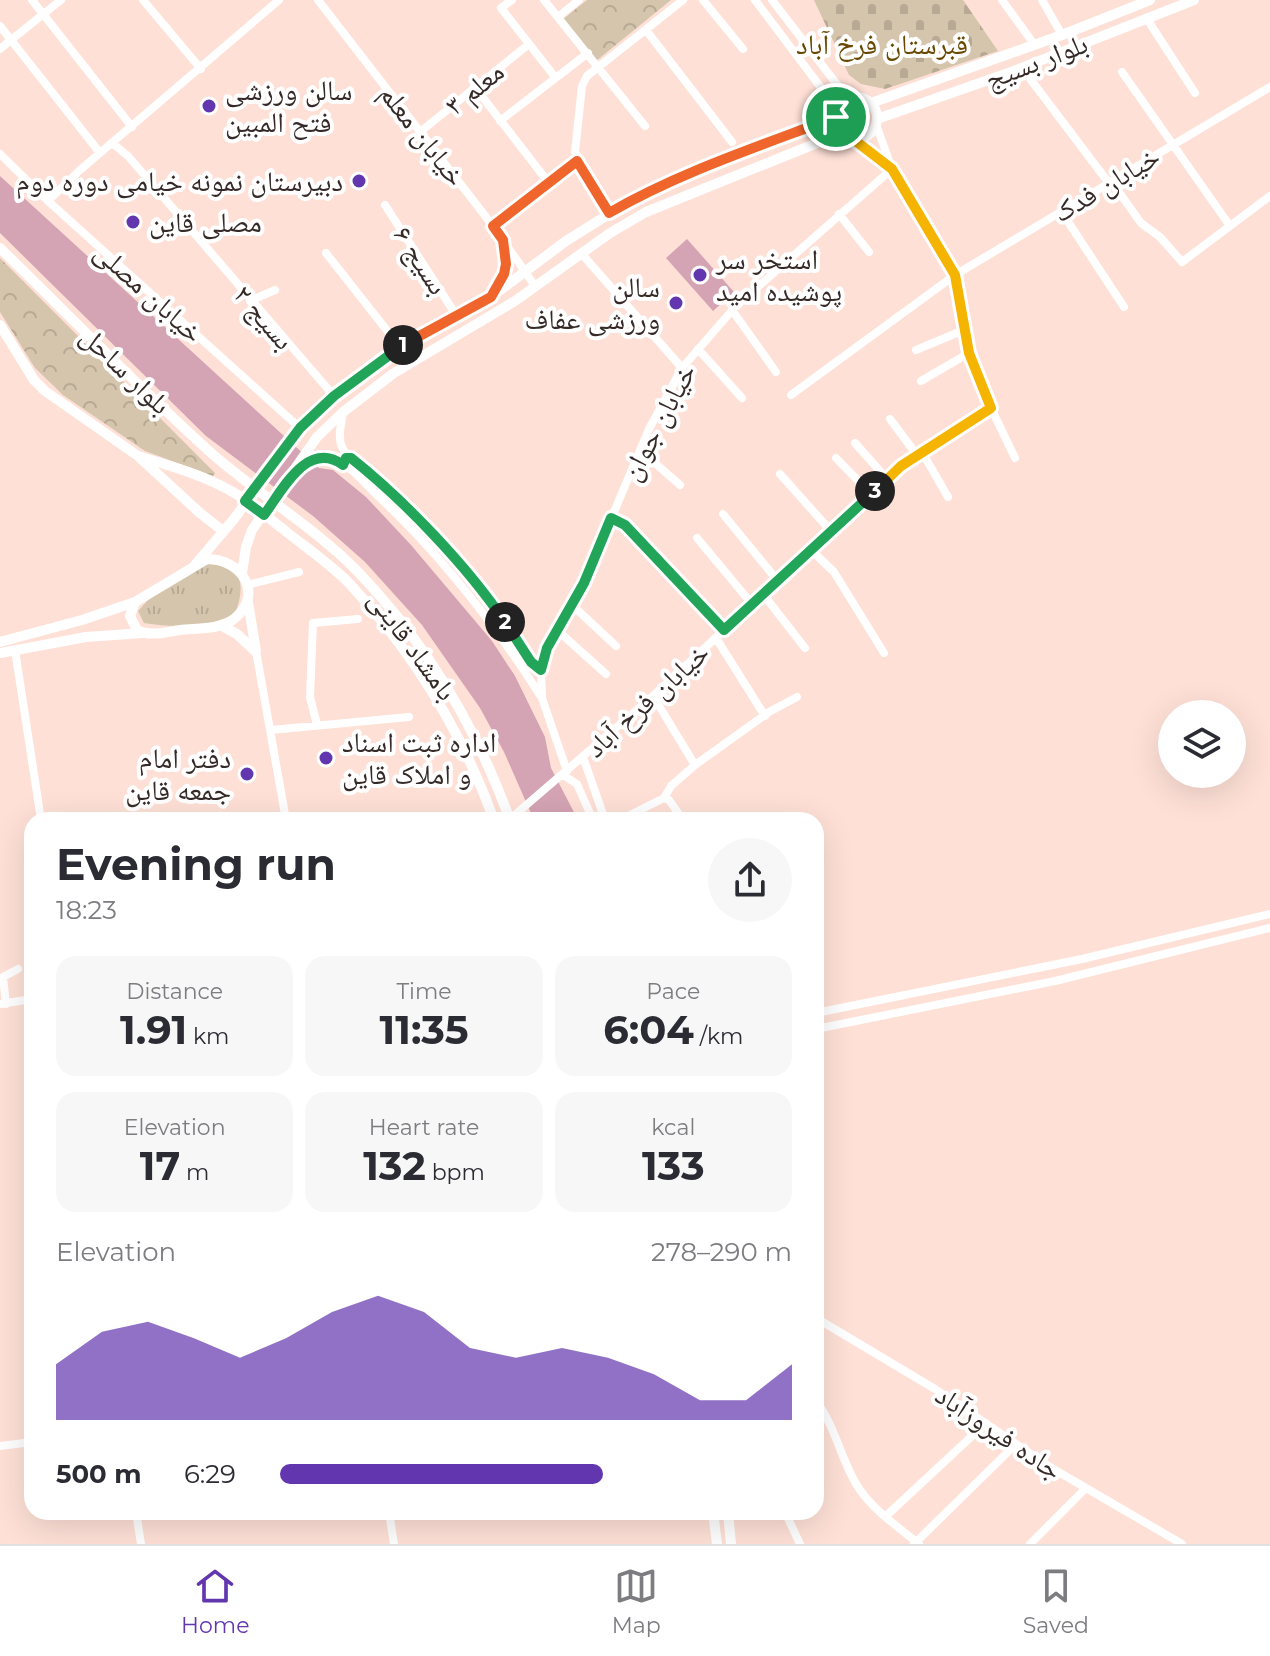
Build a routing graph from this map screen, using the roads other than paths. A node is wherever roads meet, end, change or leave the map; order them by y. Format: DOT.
graph roads {
  1 [pos="32,0"];
  2 [pos="61,0"];
  3 [pos="143,0"];
  4 [pos="279,0"];
  5 [pos="318,0"];
  6 [pos="512,0"];
  7 [pos="544,0"];
  8 [pos="579,0"];
  9 [pos="683,0"];
  10 [pos="703,0"];
  11 [pos="755,0"];
  12 [pos="772,0"];
  13 [pos="1002,0"];
  14 [pos="1042,0"];
  15 [pos="1150,0"];
  16 [pos="1194,0"];
  17 [pos="43,14"];
  18 [pos="558,17"];
  19 [pos="1147,19"];
  20 [pos="0,26"];
  21 [pos="646,30"];
  22 [pos="1062,35"];
  23 [pos="11,40"];
  24 [pos="529,44"];
  25 [pos="1034,44"];
  26 [pos="0,49"];
  27 [pos="743,49"];
  28 [pos="588,53"];
  29 [pos="599,66"];
  30 [pos="1022,68"];
  31 [pos="201,69"];
  32 [pos="1122,72"];
  33 [pos="555,77"];
  34 [pos="474,86"];
  35 [pos="1270,87"];
  36 [pos="1195,93"];
  37 [pos="854,98"];
  38 [pos="871,103"];
  39 [pos="837,113"];
  40 [pos="500,121"];
  41 [pos="876,121"];
  42 [pos="645,126"];
  43 [pos="132,127"];
  44 [pos="420,132"];
  45 [pos="842,133"];
  46 [pos="853,139"];
  47 [pos="732,142"];
  48 [pos="112,143"];
  49 [pos="1173,144"];
  50 [pos="100,153"];
  51 [pos="0,154"];
  52 [pos="577,161"];
  53 [pos="892,169"];
  54 [pos="548,182"];
  55 [pos="1110,182"];
  56 [pos="1270,196"];
  57 [pos="48,201"];
  58 [pos="385,205"];
  59 [pos="1061,211"];
  60 [pos="609,213"];
  61 [pos="839,214"];
  62 [pos="493,226"];
  63 [pos="1230,226"];
  64 [pos="503,240"];
  65 [pos="0,248"];
  66 [pos="869,252"];
  67 [pos="326,253"];
  68 [pos="581,253"];
  69 [pos="526,272"];
  70 [pos="955,275"];
  71 [pos="535,286"];
  72 [pos="275,290"];
  73 [pos="491,297"];
  74 [pos="250,301"];
  75 [pos="1124,307"];
  76 [pos="732,310"];
  77 [pos="456,315"];
  78 [pos="0,325"];
  79 [pos="964,330"];
  80 [pos="400,347"];
  81 [pos="698,349"];
  82 [pos="916,350"];
  83 [pos="969,353"];
  84 [pos="682,368"];
  85 [pos="776,372"];
  86 [pos="921,381"];
  87 [pos="791,395"];
  88 [pos="334,396"];
  89 [pos="742,398"];
  90 [pos="991,408"];
  91 [pos="343,412"];
  92 [pos="890,419"];
  93 [pos="300,428"];
  94 [pos="855,443"];
  95 [pos="640,450"];
  96 [pos="920,454"];
  97 [pos="138,456"];
  98 [pos="351,458"];
  99 [pos="836,458"];
  100 [pos="1015,458"];
  101 [pos="343,465"];
  102 [pos="296,469"];
  103 [pos="780,474"];
  104 [pos="887,479"];
  105 [pos="680,485"];
  106 [pos="255,488"];
  107 [pos="871,494"];
  108 [pos="948,497"];
  109 [pos="245,501"];
  110 [pos="274,501"];
  111 [pos="723,514"];
  112 [pos="264,515"];
  113 [pos="611,518"];
  114 [pos="830,530"];
  115 [pos="223,531"];
  116 [pos="697,538"];
  117 [pos="810,549"];
  118 [pos="338,554"];
  119 [pos="328,564"];
  120 [pos="195,565"];
  121 [pos="299,572"];
  122 [pos="242,573"];
  123 [pos="777,580"];
  124 [pos="247,585"];
  125 [pos="763,594"];
  126 [pos="248,598"];
  127 [pos="135,602"];
  128 [pos="752,604"];
  129 [pos="572,605"];
  130 [pos="358,619"];
  131 [pos="222,626"];
  132 [pos="557,630"];
  133 [pos="724,630"];
  134 [pos="143,633"];
  135 [pos="716,638"];
  136 [pos="9,644"];
  137 [pos="616,646"];
  138 [pos="805,648"];
  139 [pos="256,651"];
  140 [pos="0,653"];
  141 [pos="884,653"];
  142 [pos="541,670"];
  143 [pos="606,674"];
  144 [pos="653,696"];
  145 [pos="797,697"];
  146 [pos="542,698"];
  147 [pos="765,716"];
  148 [pos="409,717"];
  149 [pos="317,725"];
  150 [pos="271,730"];
  151 [pos="583,757"];
  152 [pos="695,765"];
  153 [pos="565,773"];
  154 [pos="664,798"];
  155 [pos="40,812"];
  156 [pos="285,812"];
  157 [pos="491,812"];
  158 [pos="507,812"];
  159 [pos="519,812"];
  160 [pos="589,812"];
  161 [pos="602,812"];
  162 [pos="636,812"];
  163 [pos="677,812"];
  164 [pos="1270,914"];
  165 [pos="1270,928"];
  166 [pos="18,969"];
  167 [pos="24,1000"];
  168 [pos="3,1004"];
  169 [pos="824,1011"];
  170 [pos="824,1027"];
  171 [pos="824,1323"];
  172 [pos="824,1415"];
  173 [pos="986,1423"];
  174 [pos="24,1443"];
  175 [pos="1015,1445"];
  176 [pos="0,1446"];
  177 [pos="1086,1488"];
  178 [pos="886,1516"];
  179 [pos="137,1520"];
  180 [pos="390,1520"];
  181 [pos="714,1520"];
  182 [pos="729,1520"];
  183 [pos="789,1520"];
  184 [pos="917,1543"];
  185 [pos="141,1544"];
  186 [pos="394,1544"];
  187 [pos="717,1544"];
  188 [pos="731,1544"];
  189 [pos="800,1544"];
  190 [pos="1030,1544"];
  191 [pos="1182,1544"];
  1 -- 17 [label="street"];
  2 -- 17 [label="street"];
  3 -- 31 [label="street"];
  4 -- 31 [label="street"];
  5 -- 44 [label="street, خیابان معلم"];
  6 -- 24 [label="street"];
  7 -- 18 [label="street"];
  8 -- 18 [label="street"];
  9 -- 21 [label="street"];
  10 -- 27 [label="street"];
  11 -- 39 [label="street"];
  12 -- 37 [label="street"];
  13 -- 25 [label="street"];
  14 -- 22 [label="street"];
  15 -- 22 [label="main road, بلوار بسیج"];
  16 -- 19 [label="main road, بلوار بسیج"];
  17 -- 23 [label="street"];
  17 -- 43 [label="street"];
  18 -- 28 [label="street"];
  19 -- 30 [label="main road, بلوار بسیج"];
  19 -- 36 [label="street"];
  20 -- 23 [label="street"];
  21 -- 29 [label="street"];
  21 -- 47 [label="street"];
  22 -- 25 [label="main road, بلوار بسیج"];
  23 -- 26 [label="street"];
  23 -- 50 [label="street"];
  24 -- 33 [label="street"];
  24 -- 34 [label="street, معلم ۳"];
  25 -- 38 [label="main road, بلوار بسیج"];
  28 -- 29 [label="street"];
  28 -- 33 [label="street"];
  29 -- 42 [label="street"];
  29 -- 52 [label="street"];
  30 -- 41 [label="main road, بلوار بسیج"];
  30 -- 55 [label="street"];
  31 -- 43 [label="street"];
  32 -- 49 [label="street"];
  33 -- 40 [label="street"];
  34 -- 40 [label="street"];
  34 -- 44 [label="street, معلم ۳"];
  35 -- 49 [label="street, خیابان فدک"];
  37 -- 38 [label="main road"];
  37 -- 39 [label="main road"];
  38 -- 41 [label="main road"];
  39 -- 45 [label="main road"];
  39 -- 60 [label="main road"];
  40 -- 54 [label="street"];
  41 -- 46 [label="main road"];
  41 -- 53 [label="street"];
  43 -- 48 [label="street"];
  44 -- 62 [label="street, خیابان معلم"];
  45 -- 46 [label="main road"];
  45 -- 68 [label="main road"];
  46 -- 53 [label="street"];
  48 -- 50 [label="street"];
  48 -- 74 [label="street, بسیج ۲"];
  49 -- 55 [label="street, خیابان فدک"];
  49 -- 63 [label="street"];
  50 -- 57 [label="street"];
  51 -- 57 [label="street, خیابان مصلی"];
  52 -- 54 [label="street"];
  52 -- 60 [label="street"];
  53 -- 61 [label="street, خیابان جوان"];
  53 -- 70 [label="street"];
  54 -- 62 [label="street"];
  55 -- 59 [label="street, خیابان فدک"];
  55 -- 63 [label="street"];
  56 -- 63 [label="street"];
  57 -- 93 [label="street, خیابان مصلی"];
  58 -- 77 [label="street, بسیج ۶"];
  59 -- 70 [label="street, خیابان فدک"];
  59 -- 75 [label="street"];
  60 -- 69 [label="main road"];
  61 -- 66 [label="street"];
  61 -- 76 [label="street, خیابان جوان"];
  62 -- 64 [label="street, خیابان معلم"];
  64 -- 69 [label="street, خیابان معلم"];
  64 -- 73 [label="main road"];
  65 -- 106 [label="main road, بلوار ساحل"];
  67 -- 80 [label="street"];
  68 -- 71 [label="main road"];
  68 -- 84 [label="street"];
  69 -- 71 [label="street, خیابان معلم"];
  69 -- 73 [label="main road"];
  70 -- 79 [label="street"];
  70 -- 87 [label="street, خیابان فدک"];
  71 -- 91 [label="main road"];
  72 -- 74 [label="street"];
  73 -- 77 [label="main road"];
  74 -- 88 [label="street, بسیج ۲"];
  76 -- 81 [label="street, خیابان جوان"];
  76 -- 85 [label="street"];
  77 -- 80 [label="main road"];
  78 -- 97 [label="main road, بلوار ساحل"];
  79 -- 82 [label="street"];
  79 -- 83 [label="street"];
  80 -- 88 [label="main road"];
  81 -- 84 [label="street, خیابان جوان"];
  81 -- 89 [label="street"];
  83 -- 86 [label="street"];
  83 -- 90 [label="street"];
  84 -- 95 [label="street, خیابان جوان"];
  88 -- 93 [label="main road"];
  90 -- 96 [label="street, خیابان فرخ آباد"];
  90 -- 100 [label="street"];
  91 -- 98 [label="street"];
  91 -- 102 [label="main road"];
  92 -- 96 [label="street"];
  93 -- 106 [label="main road"];
  94 -- 104 [label="street"];
  95 -- 105 [label="street"];
  95 -- 113 [label="street, خیابان جوان"];
  96 -- 104 [label="street, خیابان فرخ آباد"];
  96 -- 108 [label="street"];
  97 -- 109 [label="main road, بلوار ساحل"];
  97 -- 115 [label="main road, بلوار ساحل"];
  98 -- 101 [label="street"];
  98 -- 142 [label="street"];
  99 -- 107 [label="street"];
  101 -- 102 [label="street"];
  101 -- 146 [label="street"];
  102 -- 110 [label="main road"];
  103 -- 114 [label="street"];
  104 -- 107 [label="street, خیابان فرخ آباد"];
  106 -- 109 [label="main road"];
  106 -- 110 [label="main road, بلوار ساحل"];
  107 -- 114 [label="street, خیابان فرخ آباد"];
  109 -- 112 [label="main road, بلوار ساحل"];
  109 -- 115 [label="main road"];
  110 -- 112 [label="main road"];
  110 -- 118 [label="main road, بامشاد قاینی"];
  111 -- 123 [label="street"];
  112 -- 119 [label="main road, بامشاد قاینی"];
  112 -- 122 [label="main road"];
  113 -- 129 [label="street, خیابان جوان"];
  113 -- 133 [label="street"];
  114 -- 117 [label="street, خیابان فرخ آباد"];
  115 -- 120 [label="main road"];
  116 -- 128 [label="street"];
  117 -- 123 [label="street, خیابان فرخ آباد"];
  117 -- 141 [label="street"];
  118 -- 119 [label="main road"];
  118 -- 158 [label="main road, بامشاد قاینی"];
  119 -- 157 [label="main road, بامشاد قاینی"];
  120 -- 122 [label="main road"];
  120 -- 127 [label="main road"];
  121 -- 124 [label="street"];
  122 -- 124 [label="main road"];
  123 -- 125 [label="street, خیابان فرخ آباد"];
  124 -- 126 [label="main road"];
  125 -- 128 [label="street, خیابان فرخ آباد"];
  125 -- 138 [label="street"];
  126 -- 131 [label="main road"];
  126 -- 139 [label="main road"];
  127 -- 134 [label="main road"];
  127 -- 136 [label="main road"];
  128 -- 133 [label="street, خیابان فرخ آباد"];
  129 -- 132 [label="street, خیابان جوان"];
  129 -- 137 [label="street"];
  130 -- 149 [label="street"];
  131 -- 134 [label="main road"];
  131 -- 139 [label="main road"];
  132 -- 142 [label="street, خیابان جوان"];
  132 -- 143 [label="street"];
  133 -- 135 [label="street, خیابان فرخ آباد"];
  134 -- 136 [label="main road"];
  135 -- 144 [label="street, خیابان فرخ آباد"];
  135 -- 147 [label="street"];
  136 -- 140 [label="main road"];
  136 -- 155 [label="street"];
  139 -- 150 [label="street"];
  142 -- 146 [label="street"];
  144 -- 151 [label="street, خیابان فرخ آباد"];
  144 -- 152 [label="street"];
  145 -- 147 [label="street"];
  146 -- 153 [label="street"];
  147 -- 152 [label="street"];
  148 -- 149 [label="street"];
  149 -- 150 [label="street"];
  150 -- 156 [label="street"];
  151 -- 153 [label="street, خیابان فرخ آباد"];
  151 -- 161 [label="street"];
  152 -- 154 [label="street"];
  153 -- 159 [label="street, خیابان فرخ آباد"];
  153 -- 160 [label="street"];
  154 -- 162 [label="street"];
  154 -- 163 [label="street"];
  164 -- 169 [label="street"];
  165 -- 170 [label="street"];
  166 -- 168 [label="street"];
  167 -- 168 [label="street"];
  171 -- 173 [label="street, جاده فیروزآباد"];
  172 -- 178 [label="street"];
  173 -- 175 [label="street, جاده فیروزآباد"];
  173 -- 178 [label="street"];
  174 -- 176 [label="street"];
  175 -- 177 [label="street, جاده فیروزآباد"];
  175 -- 184 [label="street"];
  177 -- 190 [label="street"];
  177 -- 191 [label="street, جاده فیروزآباد"];
  178 -- 184 [label="street"];
  179 -- 185 [label="street"];
  180 -- 186 [label="street"];
  181 -- 187 [label="main road"];
  182 -- 188 [label="main road"];
  183 -- 189 [label="street"];
}
